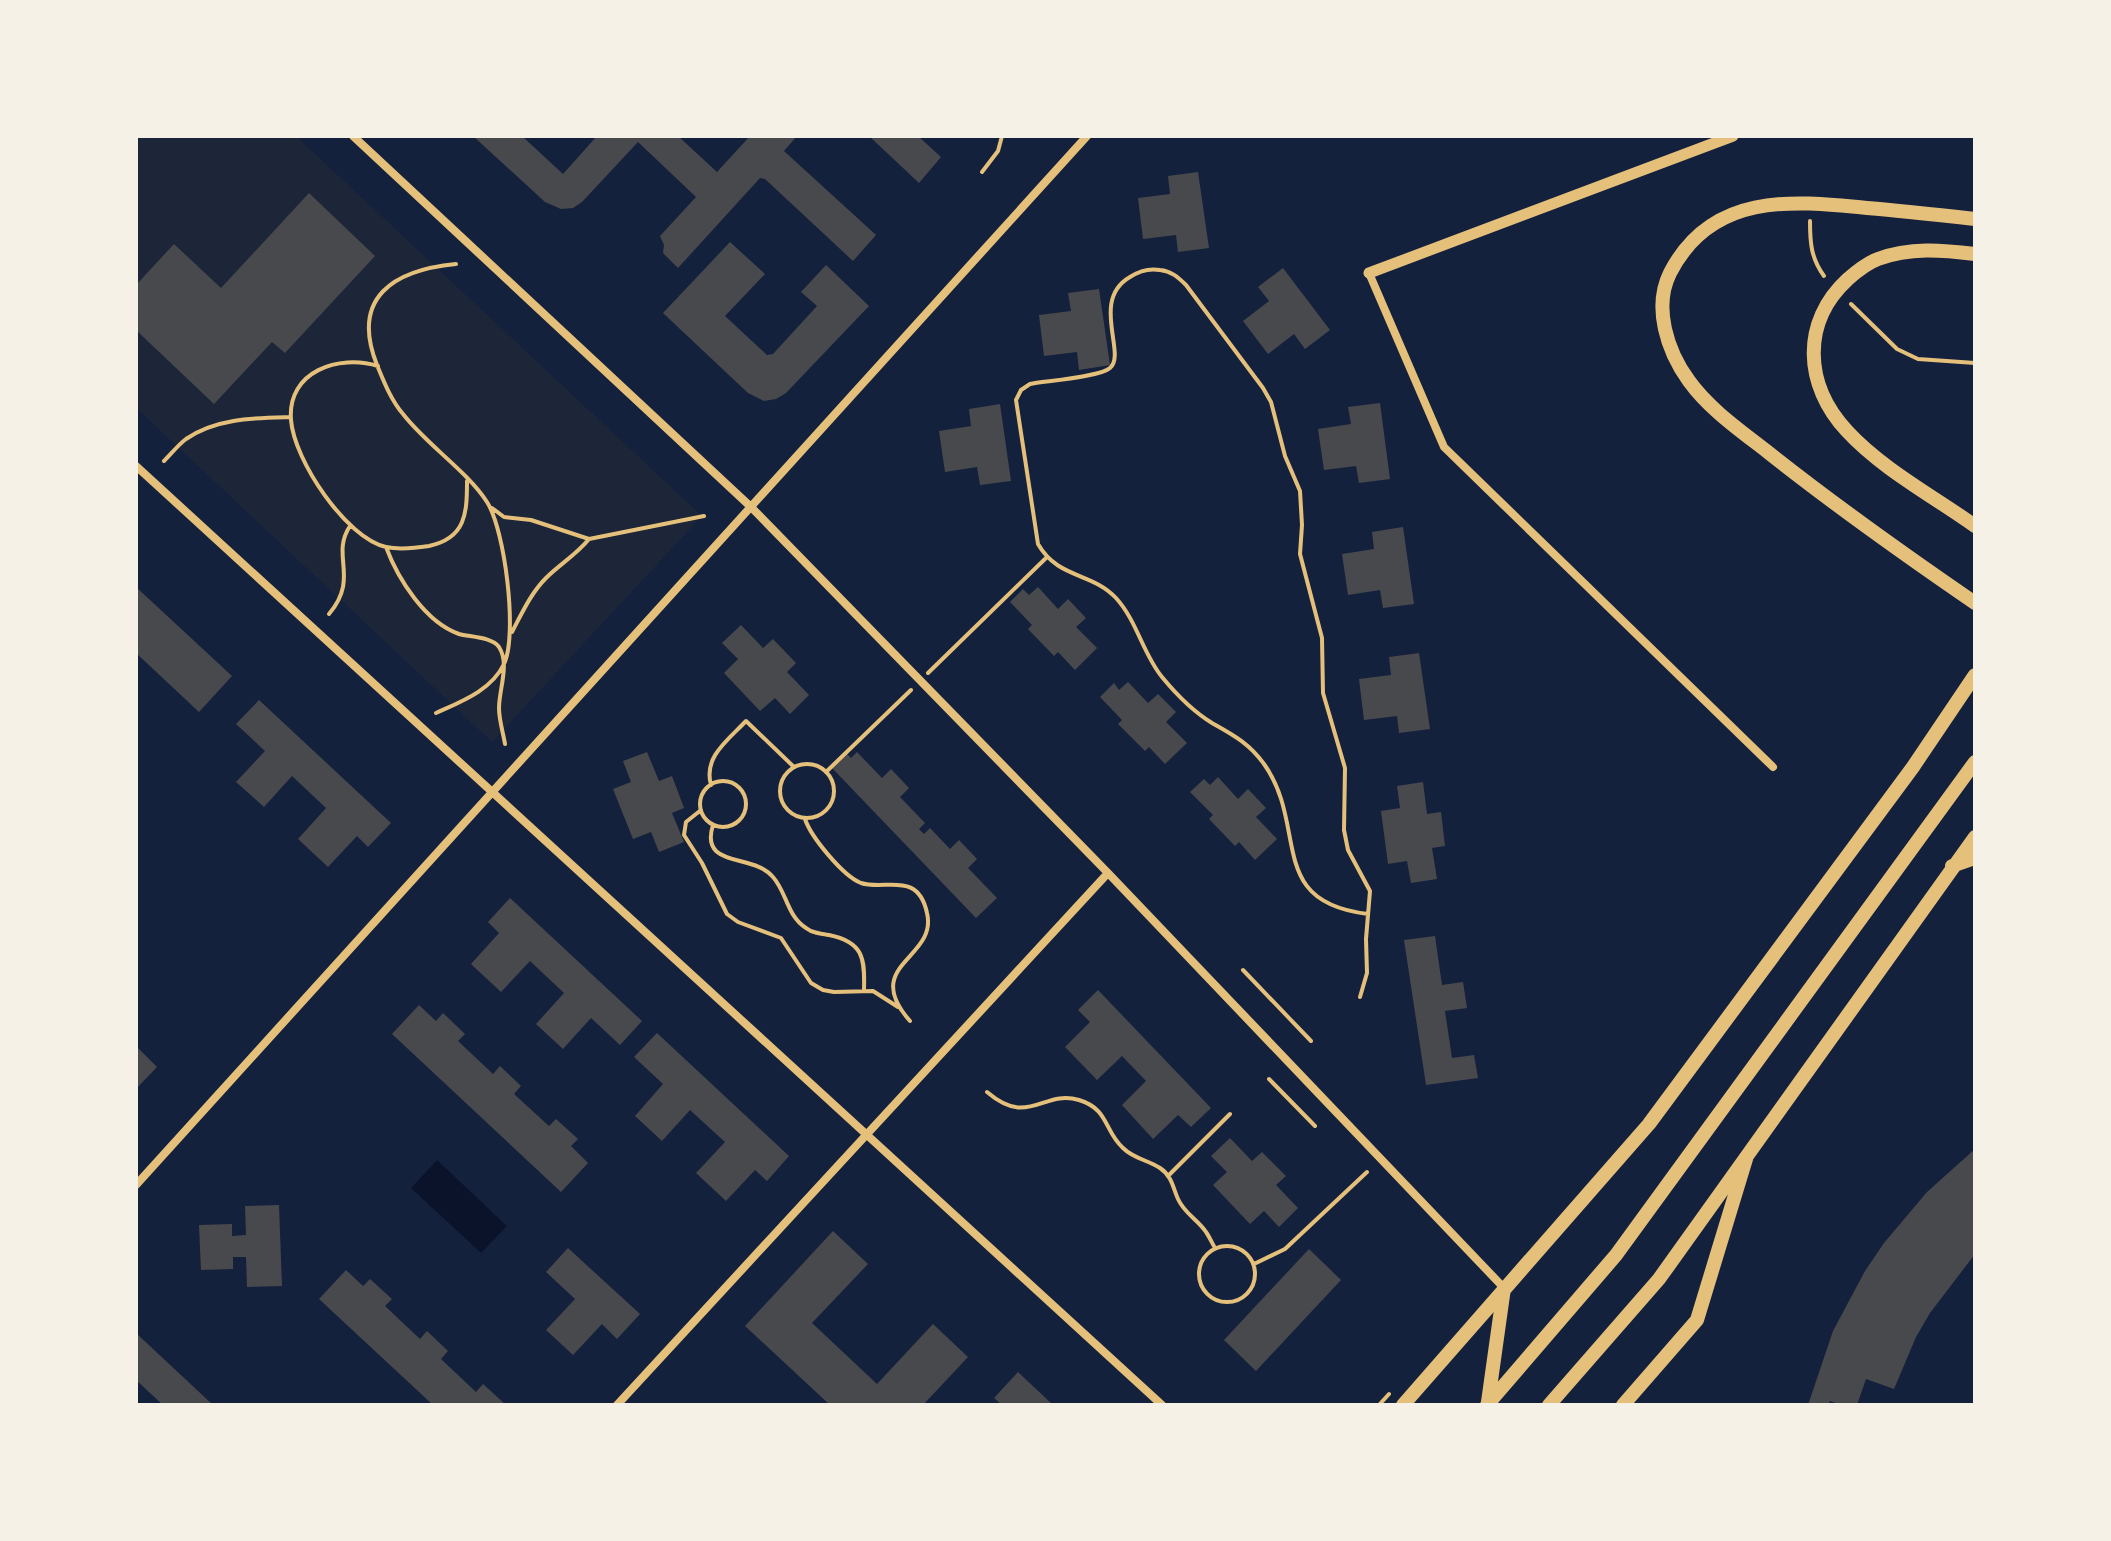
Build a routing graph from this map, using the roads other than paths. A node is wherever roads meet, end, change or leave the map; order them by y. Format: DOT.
graph roads {
  1 [pos="353,136"];
  2 [pos="1087,136"];
  3 [pos="1733,136"];
  4 [pos="1975,219"];
  5 [pos="1975,254"];
  6 [pos="1369,273"];
  7 [pos="136,466"];
  8 [pos="751,507"];
  9 [pos="1975,526"];
  10 [pos="1975,603"];
  11 [pos="1975,675"];
  12 [pos="1975,762"];
  13 [pos="1773,767"];
  14 [pos="492,792"];
  15 [pos="1975,837"];
  16 [pos="1975,858"];
  17 [pos="1952,866"];
  18 [pos="1108,873"];
  19 [pos="866,1135"];
  20 [pos="1747,1155"];
  21 [pos="136,1185"];
  22 [pos="1504,1288"];
  23 [pos="1488,1404"];
  24 [pos="617,1405"];
  25 [pos="1162,1405"];
  26 [pos="1403,1405"];
  27 [pos="1549,1405"];
  28 [pos="1623,1405"];
  1 -- 8 [label="street"];
  2 -- 8 [label="street"];
  3 -- 6 [label="street"];
  4 -- 10 [label="main road"];
  5 -- 9 [label="main road"];
  6 -- 13 [label="street"];
  7 -- 14 [label="street"];
  8 -- 14 [label="street"];
  8 -- 18 [label="street"];
  11 -- 22 [label="main road"];
  12 -- 23 [label="main road"];
  14 -- 19 [label="street"];
  14 -- 21 [label="street"];
  15 -- 17 [label="main road"];
  16 -- 17 [label="main road"];
  17 -- 20 [label="main road"];
  18 -- 19 [label="street"];
  18 -- 22 [label="street"];
  19 -- 24 [label="street"];
  19 -- 25 [label="street"];
  20 -- 27 [label="main road"];
  20 -- 28 [label="main road"];
  22 -- 23 [label="main road"];
  22 -- 26 [label="main road"];
}
